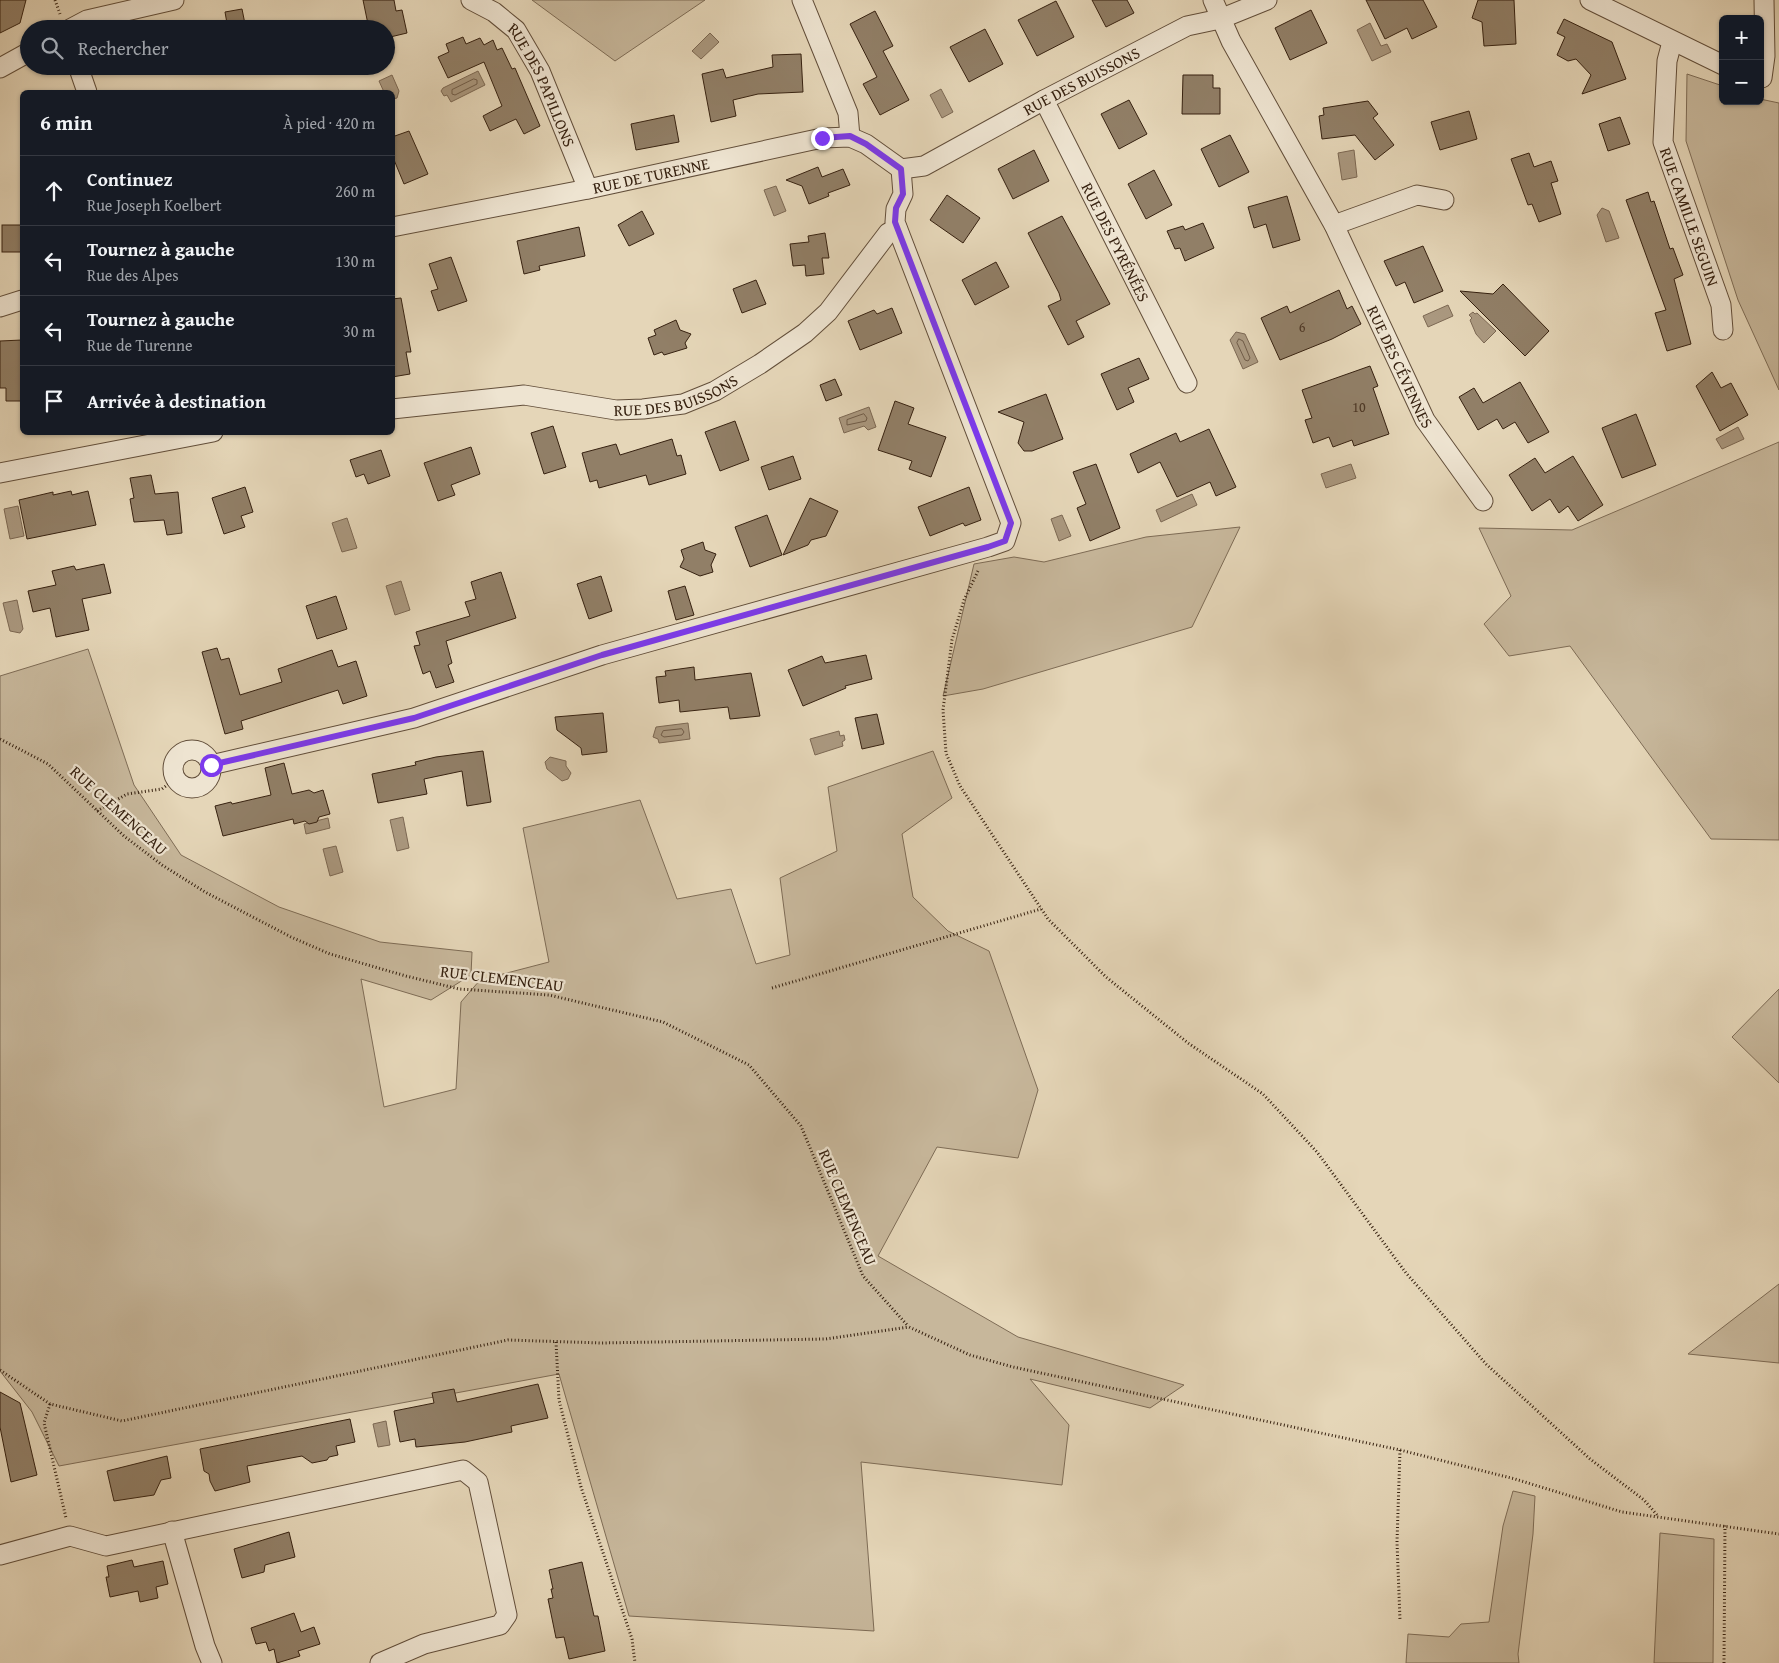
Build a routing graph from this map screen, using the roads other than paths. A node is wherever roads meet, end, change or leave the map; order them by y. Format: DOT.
graph roads {
  1 [pos="174,0"];
  2 [pos="471,0"];
  3 [pos="802,0"];
  4 [pos="1213,0"];
  5 [pos="1267,0"];
  6 [pos="1590,0"];
  7 [pos="1764,0"];
  8 [pos="1220,19"];
  9 [pos="87,20"];
  10 [pos="1672,42"];
  11 [pos="20,57"];
  12 [pos="1719,63"];
  13 [pos="0,68"];
  14 [pos="81,75"];
  15 [pos="1767,79"];
  16 [pos="86,90"];
  17 [pos="1044,100"];
  18 [pos="850,136"];
  19 [pos="901,169"];
  20 [pos="588,189"];
  21 [pos="1444,200"];
  22 [pos="1334,224"];
  23 [pos="395,226"];
  24 [pos="897,228"];
  25 [pos="20,301"];
  26 [pos="0,307"];
  27 [pos="1724,330"];
  28 [pos="1187,383"];
  29 [pos="395,409"];
  30 [pos="197,435"];
  31 [pos="0,473"];
  32 [pos="1483,501"];
  33 [pos="211,765"];
  34 [pos="172,1531"];
  35 [pos="0,1555"];
  36 [pos="212,1663"];
  37 [pos="380,1663"];
  1 -- 9 [label="street"];
  2 -- 20 [label="street, RUE DES PAPILLONS"];
  3 -- 18 [label="street"];
  4 -- 8 [label="street, RUE DES CÉVENNES"];
  5 -- 8 [label="street, RUE DES BUISSONS"];
  6 -- 10 [label="street"];
  7 -- 15 [label="street"];
  8 -- 17 [label="street, RUE DES BUISSONS"];
  8 -- 22 [label="street, RUE DES CÉVENNES"];
  10 -- 12 [label="street"];
  10 -- 27 [label="street, RUE CAMILLE SEGUIN"];
  11 -- 13 [label="street"];
  14 -- 16 [label="street"];
  17 -- 19 [label="street, RUE DES BUISSONS"];
  17 -- 28 [label="street, RUE DES PYRÉNÉES"];
  18 -- 19 [label="street"];
  18 -- 20 [label="street, RUE DE TURENNE"];
  19 -- 24 [label="street"];
  20 -- 23 [label="street, RUE DE TURENNE"];
  21 -- 22 [label="street"];
  22 -- 32 [label="street, RUE DES CÉVENNES"];
  24 -- 29 [label="street, RUE DES BUISSONS"];
  24 -- 33 [label="street"];
  25 -- 26 [label="street"];
  30 -- 31 [label="street"];
  33 -- 33 [label="street"];
  34 -- 35 [label="street"];
  34 -- 36 [label="street"];
  34 -- 37 [label="street"];
}
